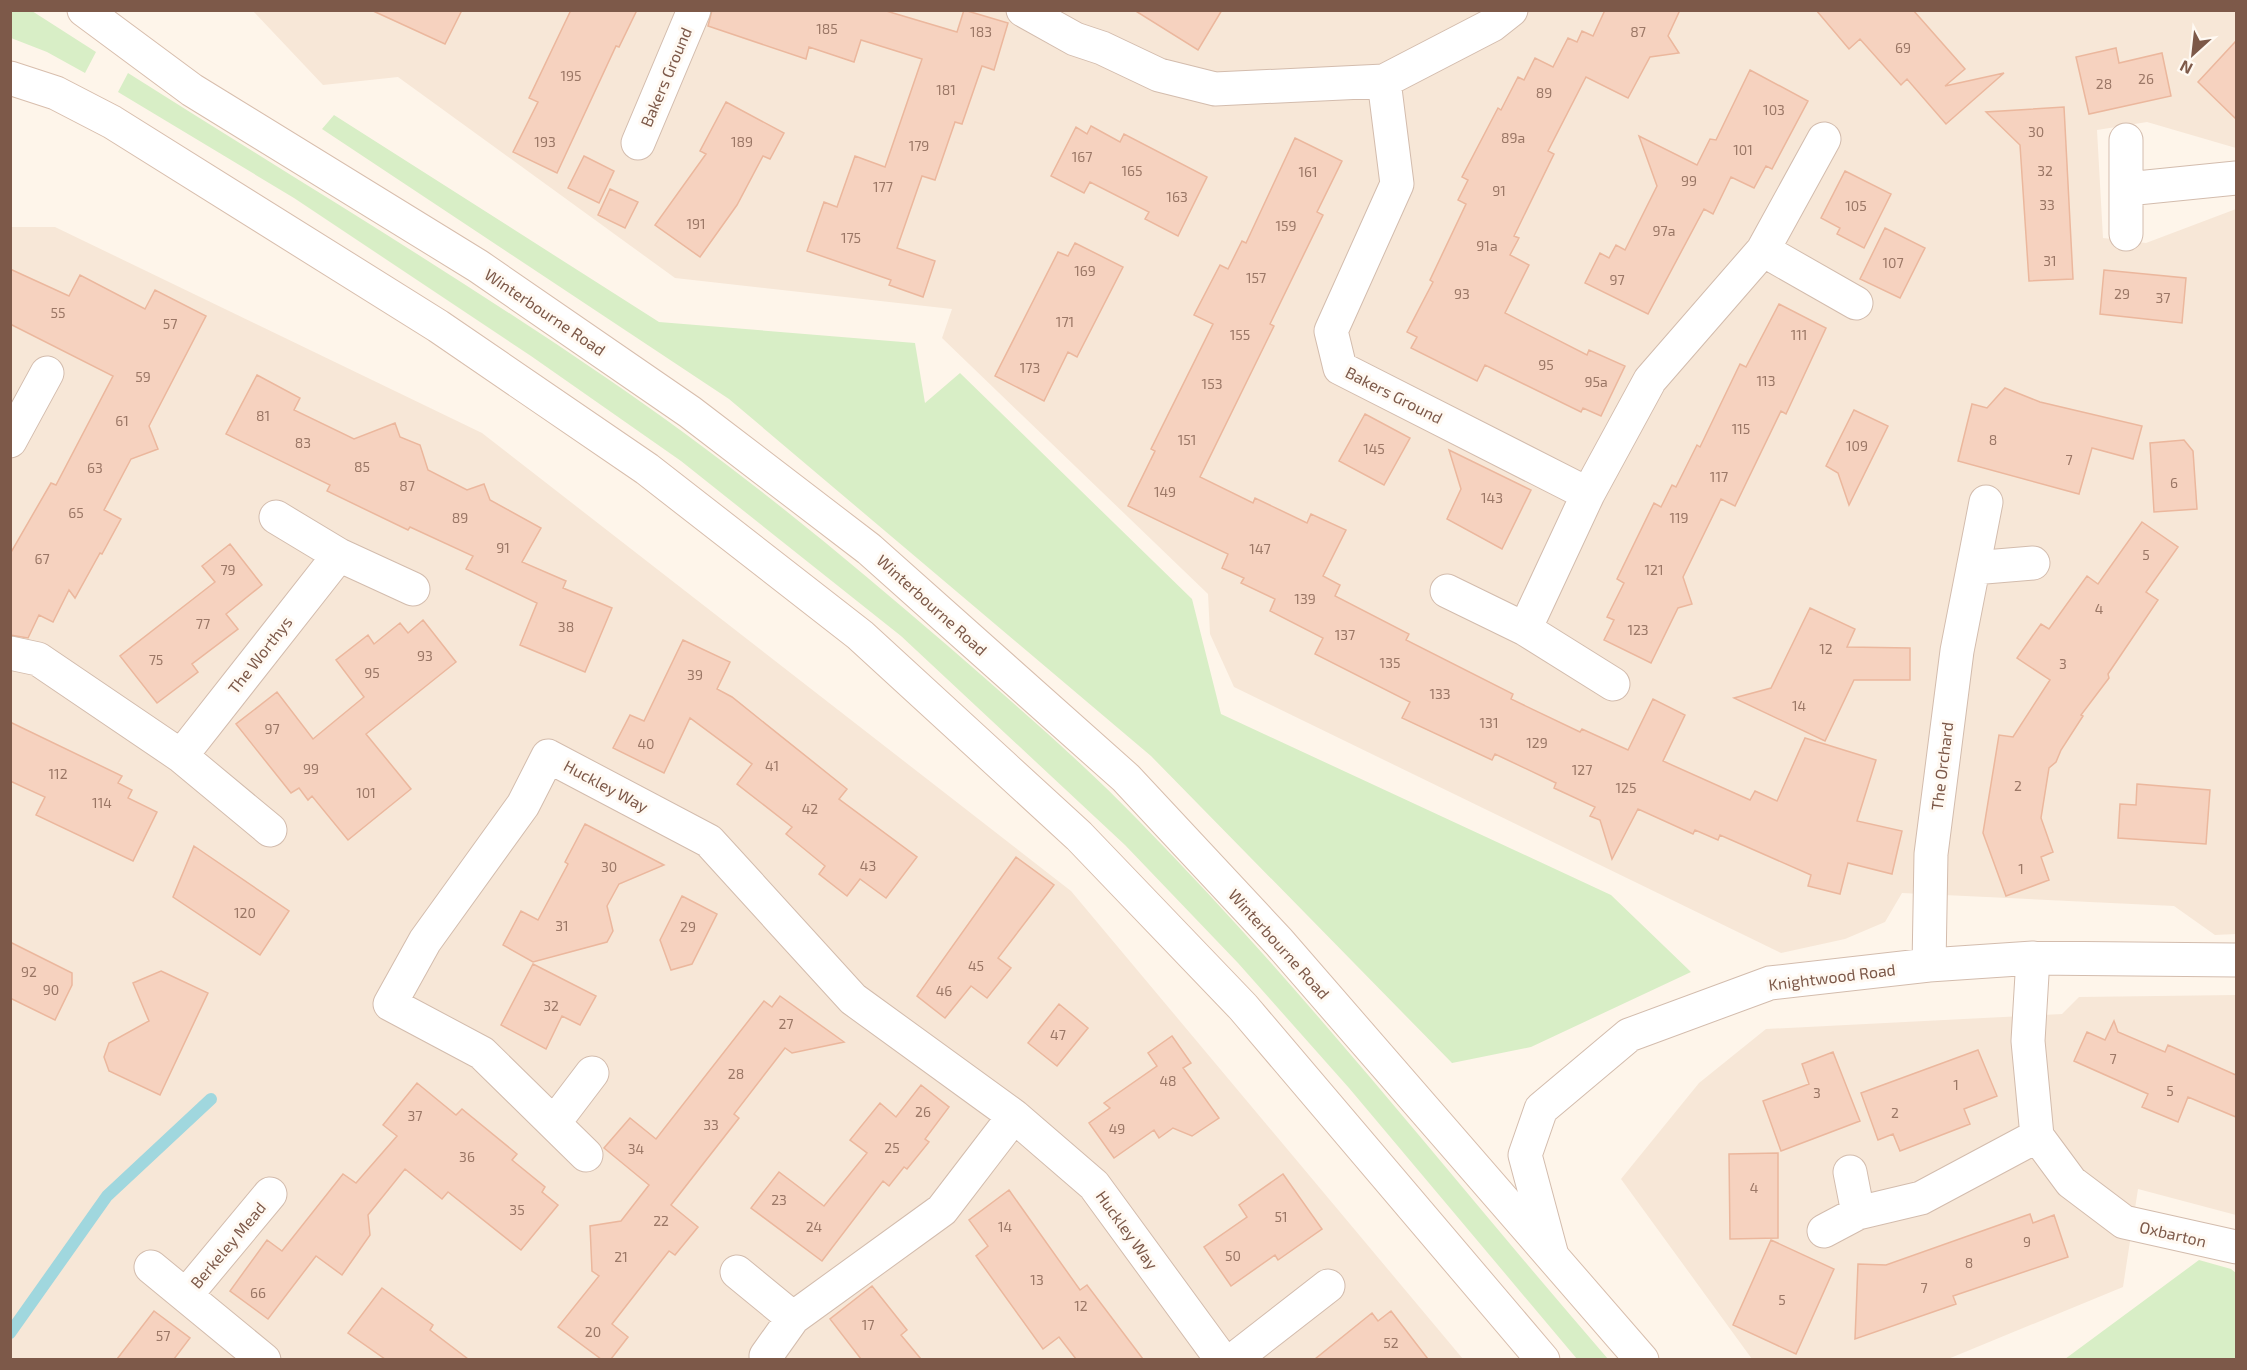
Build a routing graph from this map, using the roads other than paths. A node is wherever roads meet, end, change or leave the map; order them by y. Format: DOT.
graph roads {
  1 [pos="84,10"];
  2 [pos="694,10"];
  3 [pos="1023,10"];
  4 [pos="1511,10"];
  5 [pos="10,78"];
  6 [pos="1384,81"];
  7 [pos="1824,139"];
  8 [pos="2126,140"];
  9 [pos="638,143"];
  10 [pos="2236,178"];
  11 [pos="2127,189"];
  12 [pos="2126,234"];
  13 [pos="1763,250"];
  14 [pos="1856,303"];
  15 [pos="47,373"];
  16 [pos="14,424"];
  17 [pos="1588,494"];
  18 [pos="1986,502"];
  19 [pos="276,517"];
  20 [pos="339,555"];
  21 [pos="2033,563"];
  22 [pos="1973,568"];
  23 [pos="413,590"];
  24 [pos="1447,591"];
  25 [pos="1525,629"];
  26 [pos="10,653"];
  27 [pos="1613,684"];
  28 [pos="182,756"];
  29 [pos="270,830"];
  30 [pos="2033,958"];
  31 [pos="2236,960"];
  32 [pos="1929,965"];
  33 [pos="592,1073"];
  34 [pos="1014,1116"];
  35 [pos="554,1123"];
  36 [pos="2037,1136"];
  37 [pos="586,1155"];
  38 [pos="1850,1172"];
  39 [pos="270,1194"];
  40 [pos="1858,1213"];
  41 [pos="1824,1231"];
  42 [pos="2236,1247"];
  43 [pos="1551,1252"];
  44 [pos="151,1267"];
  45 [pos="737,1272"];
  46 [pos="1328,1286"];
  47 [pos="186,1295"];
  48 [pos="793,1318"];
  49 [pos="766,1356"];
  50 [pos="264,1359"];
  51 [pos="1222,1359"];
  52 [pos="1233,1359"];
  53 [pos="1543,1359"];
  54 [pos="1642,1359"];
  1 -- 43 [label="street, Winterbourne Road"];
  2 -- 9 [label="street, Bakers Ground"];
  3 -- 6 [label="street"];
  4 -- 6 [label="street"];
  5 -- 53 [label="street"];
  6 -- 17 [label="street, Bakers Ground"];
  7 -- 13 [label="street"];
  8 -- 11 [label="street"];
  10 -- 11 [label="street"];
  11 -- 12 [label="street"];
  13 -- 14 [label="street"];
  13 -- 17 [label="street"];
  15 -- 16 [label="street"];
  17 -- 25 [label="street"];
  18 -- 22 [label="street, The Orchard"];
  19 -- 20 [label="street"];
  20 -- 23 [label="street"];
  20 -- 28 [label="street, The Worthys"];
  21 -- 22 [label="street"];
  22 -- 32 [label="street, The Orchard"];
  24 -- 25 [label="street"];
  25 -- 27 [label="street"];
  26 -- 28 [label="street"];
  28 -- 29 [label="street"];
  30 -- 31 [label="street, Knightwood Road"];
  30 -- 32 [label="street, Knightwood Road"];
  30 -- 36 [label="street"];
  32 -- 43 [label="street, Knightwood Road"];
  33 -- 35 [label="street"];
  34 -- 35 [label="street, Huckley Way"];
  34 -- 48 [label="street"];
  34 -- 51 [label="street, Huckley Way"];
  35 -- 37 [label="street, Huckley Way"];
  36 -- 40 [label="street"];
  36 -- 42 [label="street, Oxbarton"];
  38 -- 40 [label="street"];
  39 -- 47 [label="street, Berkeley Mead"];
  40 -- 41 [label="street"];
  43 -- 54 [label="street, Winterbourne Road"];
  44 -- 47 [label="street, Berkeley Mead"];
  45 -- 48 [label="street"];
  46 -- 52 [label="street"];
  47 -- 50 [label="street, Berkeley Mead"];
  48 -- 49 [label="street"];
}
